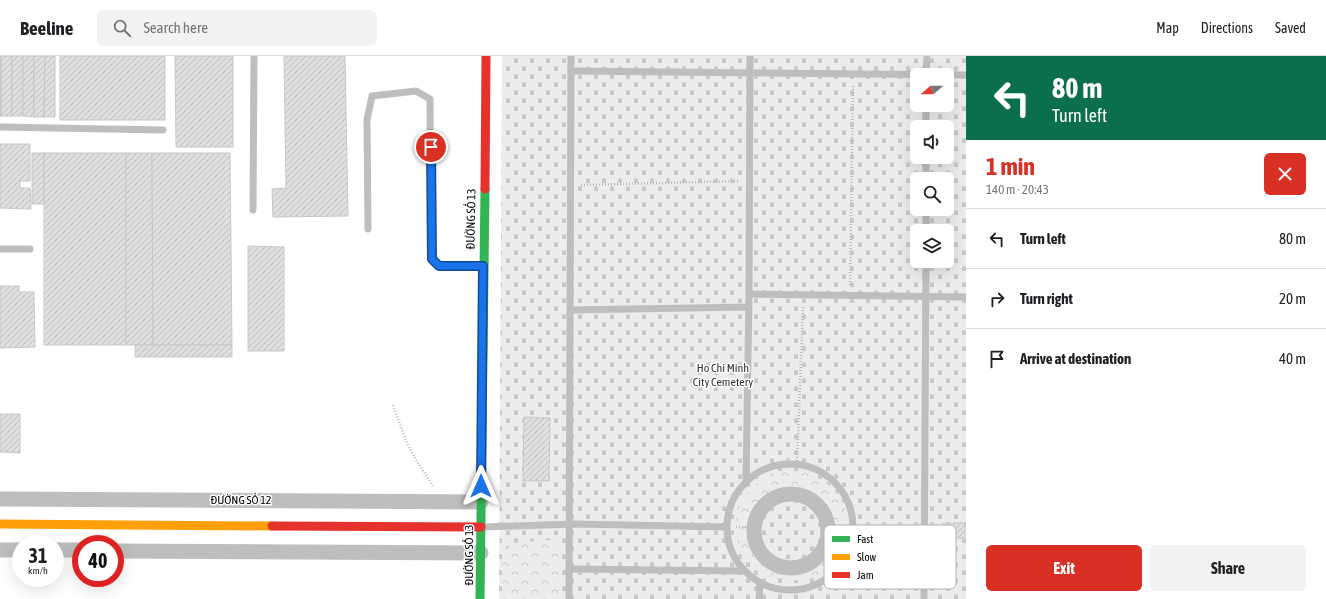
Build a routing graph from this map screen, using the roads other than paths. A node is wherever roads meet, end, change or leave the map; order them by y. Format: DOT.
graph roads {
  1 [pos="254,56"];
  2 [pos="486,56"];
  3 [pos="571,56"];
  4 [pos="750,56"];
  5 [pos="927,56"];
  6 [pos="926,68"];
  7 [pos="571,71"];
  8 [pos="750,72"];
  9 [pos="910,74"];
  10 [pos="954,75"];
  11 [pos="966,75"];
  12 [pos="0,127"];
  13 [pos="163,130"];
  14 [pos="253,210"];
  15 [pos="368,229"];
  16 [pos="0,249"];
  17 [pos="30,249"];
  18 [pos="483,266"];
  19 [pos="926,268"];
  20 [pos="749,294"];
  21 [pos="927,296"];
  22 [pos="966,296"];
  23 [pos="749,307"];
  24 [pos="570,310"];
  25 [pos="746,482"];
  26 [pos="0,499"];
  27 [pos="481,502"];
  28 [pos="0,524"];
  29 [pos="570,524"];
  30 [pos="828,525"];
  31 [pos="853,525"];
  32 [pos="925,525"];
  33 [pos="481,527"];
  34 [pos="726,527"];
  35 [pos="754,527"];
  36 [pos="824,548"];
  37 [pos="0,550"];
  38 [pos="12,550"];
  39 [pos="124,551"];
  40 [pos="480,552"];
  41 [pos="569,569"];
  42 [pos="745,571"];
  43 [pos="824,580"];
  44 [pos="760,583"];
  45 [pos="924,589"];
  46 [pos="480,599"];
  47 [pos="569,599"];
  48 [pos="759,599"];
  49 [pos="924,599"];
  1 -- 14 [label="lane"];
  2 -- 18 [label="street, ĐƯỜNG SỐ 13"];
  3 -- 7 [label="lane"];
  4 -- 8 [label="lane"];
  5 -- 6 [label="lane"];
  7 -- 8 [label="lane"];
  7 -- 24 [label="lane"];
  8 -- 9 [label="lane"];
  8 -- 20 [label="lane"];
  10 -- 11 [label="lane"];
  12 -- 13 [label="lane"];
  15 -- 18 [label="lane"];
  16 -- 17 [label="lane"];
  18 -- 27 [label="street, ĐƯỜNG SỐ 13"];
  19 -- 21 [label="lane"];
  20 -- 21 [label="lane"];
  20 -- 23 [label="lane"];
  21 -- 22 [label="lane"];
  21 -- 32 [label="lane"];
  23 -- 24 [label="lane"];
  23 -- 25 [label="lane"];
  24 -- 29 [label="lane"];
  25 -- 31 [label="lane"];
  25 -- 34 [label="lane"];
  26 -- 27 [label="street, ĐƯỜNG SỐ 12"];
  27 -- 33 [label="street, ĐƯỜNG SỐ 13"];
  28 -- 33 [label="street"];
  29 -- 33 [label="lane"];
  29 -- 34 [label="lane"];
  29 -- 41 [label="lane"];
  30 -- 35 [label="street"];
  33 -- 40 [label="street, ĐƯỜNG SỐ 13"];
  34 -- 42 [label="lane"];
  35 -- 36 [label="street"];
  37 -- 38 [label="street"];
  39 -- 40 [label="street"];
  40 -- 46 [label="street, ĐƯỜNG SỐ 13"];
  41 -- 42 [label="lane"];
  41 -- 47 [label="lane"];
  42 -- 44 [label="lane"];
  43 -- 44 [label="lane"];
  44 -- 48 [label="lane"];
  45 -- 49 [label="lane"];
}
